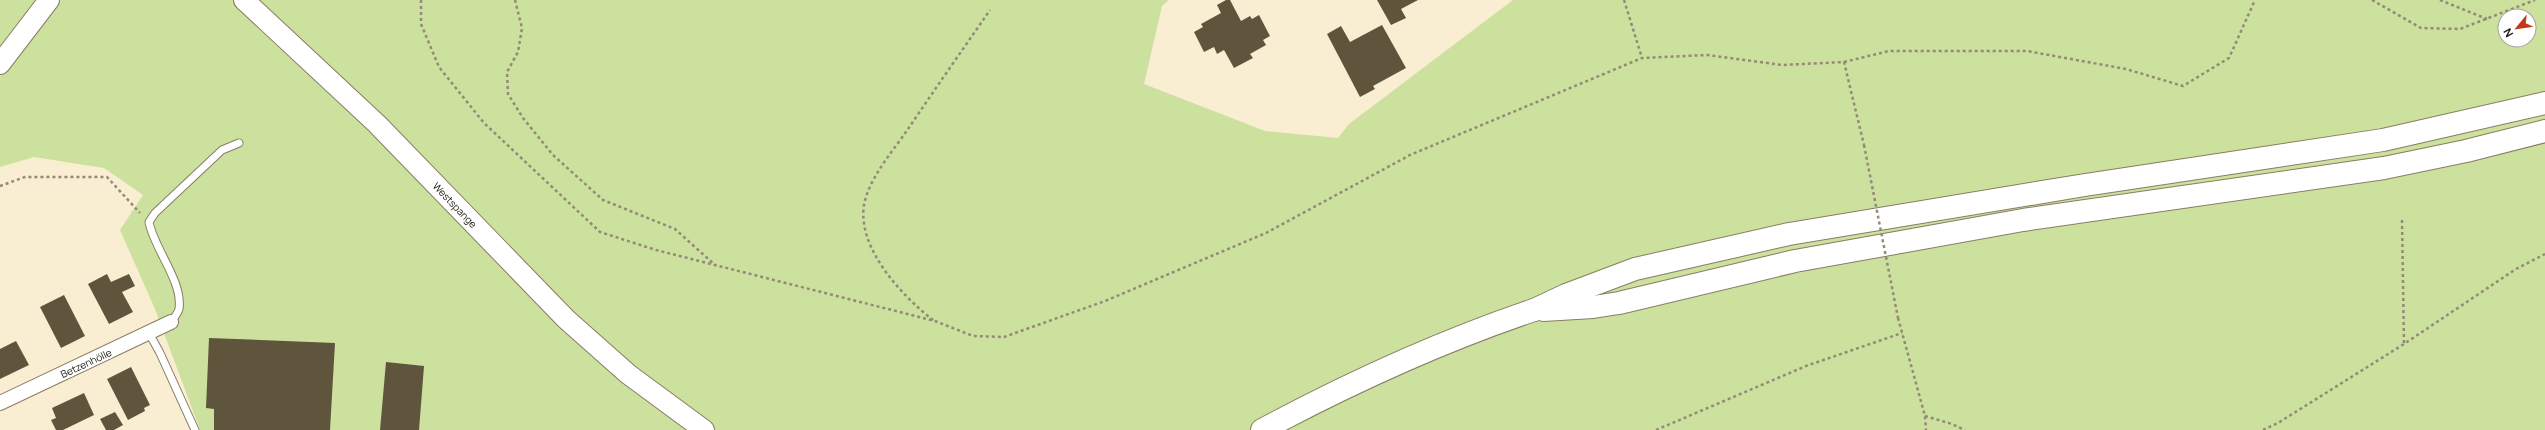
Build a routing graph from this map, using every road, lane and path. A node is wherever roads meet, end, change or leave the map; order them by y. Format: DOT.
graph roads {
  1 [pos="49,0"];
  2 [pos="244,0"];
  3 [pos="421,0"];
  4 [pos="515,0"];
  5 [pos="1624,0"];
  6 [pos="2255,0"];
  7 [pos="2372,0"];
  8 [pos="2440,0"];
  9 [pos="2535,0"];
  10 [pos="990,10"];
  11 [pos="2488,19"];
  12 [pos="1642,58"];
  13 [pos="1844,62"];
  14 [pos="0,64"];
  15 [pos="2545,102"];
  16 [pos="2545,131"];
  17 [pos="239,143"];
  18 [pos="0,186"];
  19 [pos="2402,220"];
  20 [pos="149,222"];
  21 [pos="2545,254"];
  22 [pos="716,265"];
  23 [pos="1534,310"];
  24 [pos="934,321"];
  25 [pos="171,322"];
  26 [pos="149,333"];
  27 [pos="1902,333"];
  28 [pos="2404,344"];
  29 [pos="0,403"];
  30 [pos="1925,416"];
  31 [pos="195,430"];
  32 [pos="704,430"];
  33 [pos="1262,430"];
  34 [pos="1656,430"];
  35 [pos="1926,430"];
  36 [pos="1965,430"];
  37 [pos="2263,430"];
  1 -- 14 [label="main road"];
  2 -- 32 [label="main road, Westspange"];
  3 -- 22 [label="path"];
  4 -- 22 [label="path"];
  5 -- 12 [label="path"];
  6 -- 13 [label="path"];
  7 -- 11 [label="path"];
  8 -- 11 [label="path"];
  9 -- 11 [label="path"];
  10 -- 24 [label="path"];
  12 -- 13 [label="path"];
  12 -- 24 [label="path"];
  13 -- 27 [label="path, bridge"];
  15 -- 23 [label="main road"];
  16 -- 23 [label="main road"];
  17 -- 20 [label="lane"];
  18 -- 20 [label="path"];
  19 -- 28 [label="path"];
  20 -- 25 [label="lane"];
  21 -- 28 [label="path"];
  22 -- 24 [label="path"];
  23 -- 33 [label="main road"];
  25 -- 26 [label="street, Betzenhölle"];
  26 -- 29 [label="street, Betzenhölle"];
  26 -- 31 [label="lane"];
  27 -- 30 [label="path"];
  27 -- 34 [label="path"];
  28 -- 37 [label="path"];
  30 -- 35 [label="path"];
  30 -- 36 [label="path"];
}
